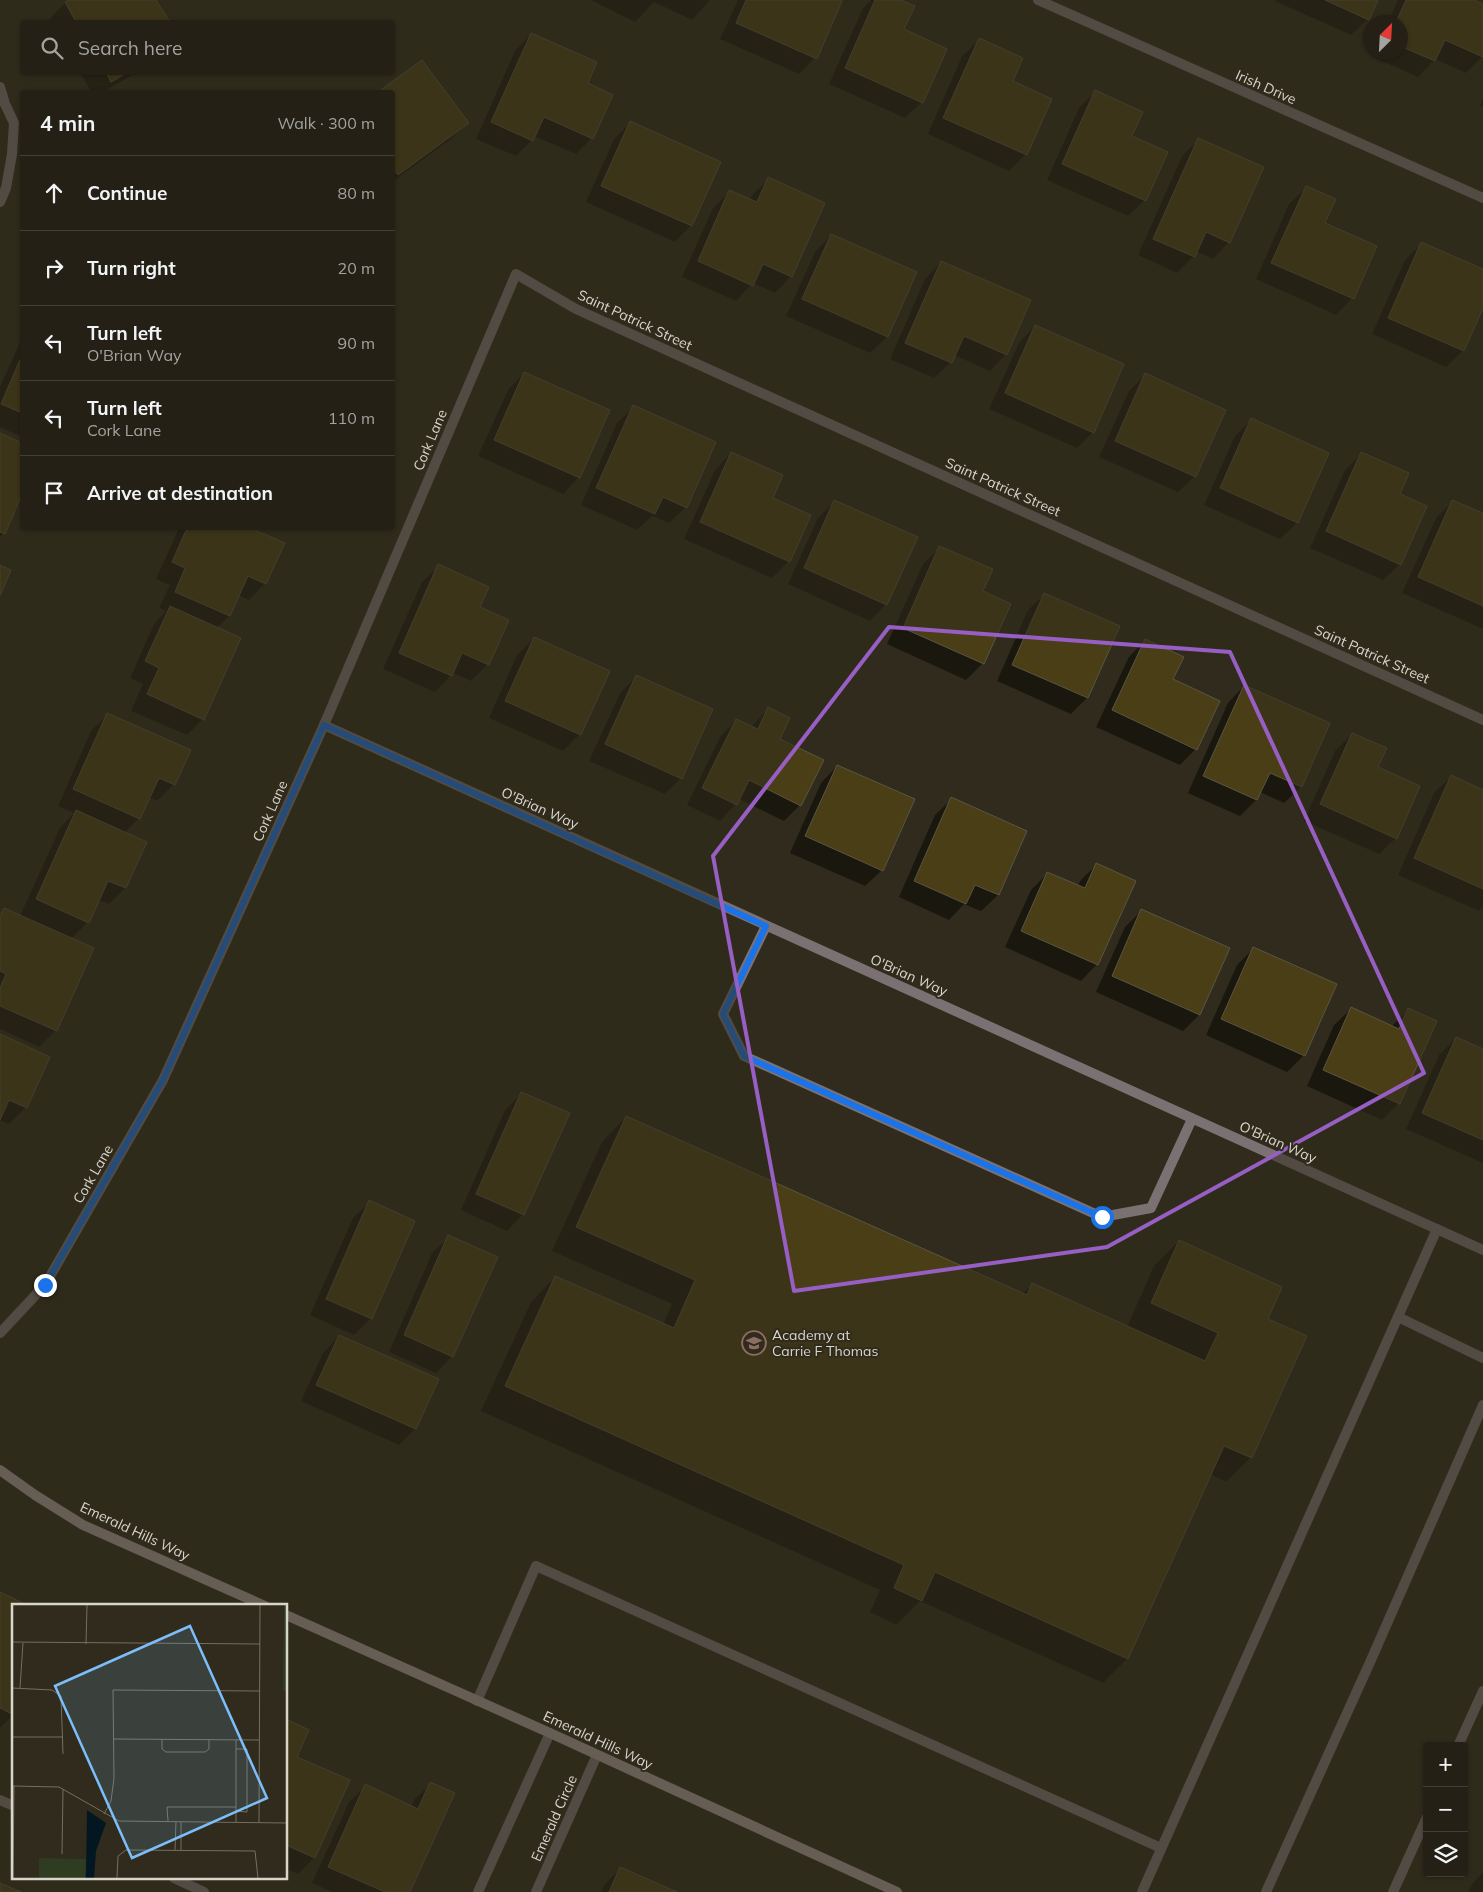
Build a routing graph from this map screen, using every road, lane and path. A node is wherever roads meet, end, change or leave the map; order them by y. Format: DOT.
graph roads {
  1 [pos="1038,0"];
  2 [pos="0,86"];
  3 [pos="1483,198"];
  4 [pos="0,202"];
  5 [pos="516,274"];
  6 [pos="1483,720"];
  7 [pos="324,725"];
  8 [pos="766,926"];
  9 [pos="1192,1118"];
  10 [pos="1437,1229"];
  11 [pos="1483,1250"];
  12 [pos="1398,1317"];
  13 [pos="0,1333"];
  14 [pos="1483,1358"];
  15 [pos="1483,1405"];
  16 [pos="0,1470"];
  17 [pos="261,1604"];
  18 [pos="288,1616"];
  19 [pos="1483,1691"];
  20 [pos="478,1701"];
  21 [pos="550,1733"];
  22 [pos="1460,1742"];
  23 [pos="598,1755"];
  24 [pos="0,1800"];
  25 [pos="12,1805"];
  26 [pos="1423,1825"];
  27 [pos="1161,1848"];
  28 [pos="178,1880"];
  29 [pos="1146,1891"];
  30 [pos="204,1892"];
  31 [pos="478,1892"];
  32 [pos="536,1892"];
  33 [pos="897,1892"];
  34 [pos="1266,1892"];
  35 [pos="1393,1892"];
  1 -- 3 [label="street, Irish Drive"];
  2 -- 4 [label="street"];
  5 -- 6 [label="street, Saint Patrick Street"];
  5 -- 7 [label="street, Cork Lane"];
  7 -- 8 [label="street, O'Brian Way"];
  7 -- 13 [label="street, Cork Lane"];
  8 -- 9 [label="street, O'Brian Way"];
  8 -- 9 [label="street"];
  9 -- 10 [label="street, O'Brian Way"];
  10 -- 11 [label="street, O'Brian Way"];
  10 -- 12 [label="street"];
  12 -- 14 [label="street"];
  12 -- 27 [label="street"];
  15 -- 34 [label="street"];
  16 -- 17 [label="street, Emerald Hills Way"];
  18 -- 20 [label="street, Emerald Hills Way"];
  19 -- 22 [label="street"];
  20 -- 21 [label="street, Emerald Hills Way"];
  20 -- 27 [label="street"];
  21 -- 23 [label="street, Emerald Hills Way"];
  21 -- 31 [label="street"];
  23 -- 32 [label="street, Emerald Circle"];
  23 -- 33 [label="street, Emerald Hills Way"];
  24 -- 25 [label="street"];
  26 -- 35 [label="street"];
  27 -- 29 [label="street"];
  28 -- 30 [label="street"];
}
